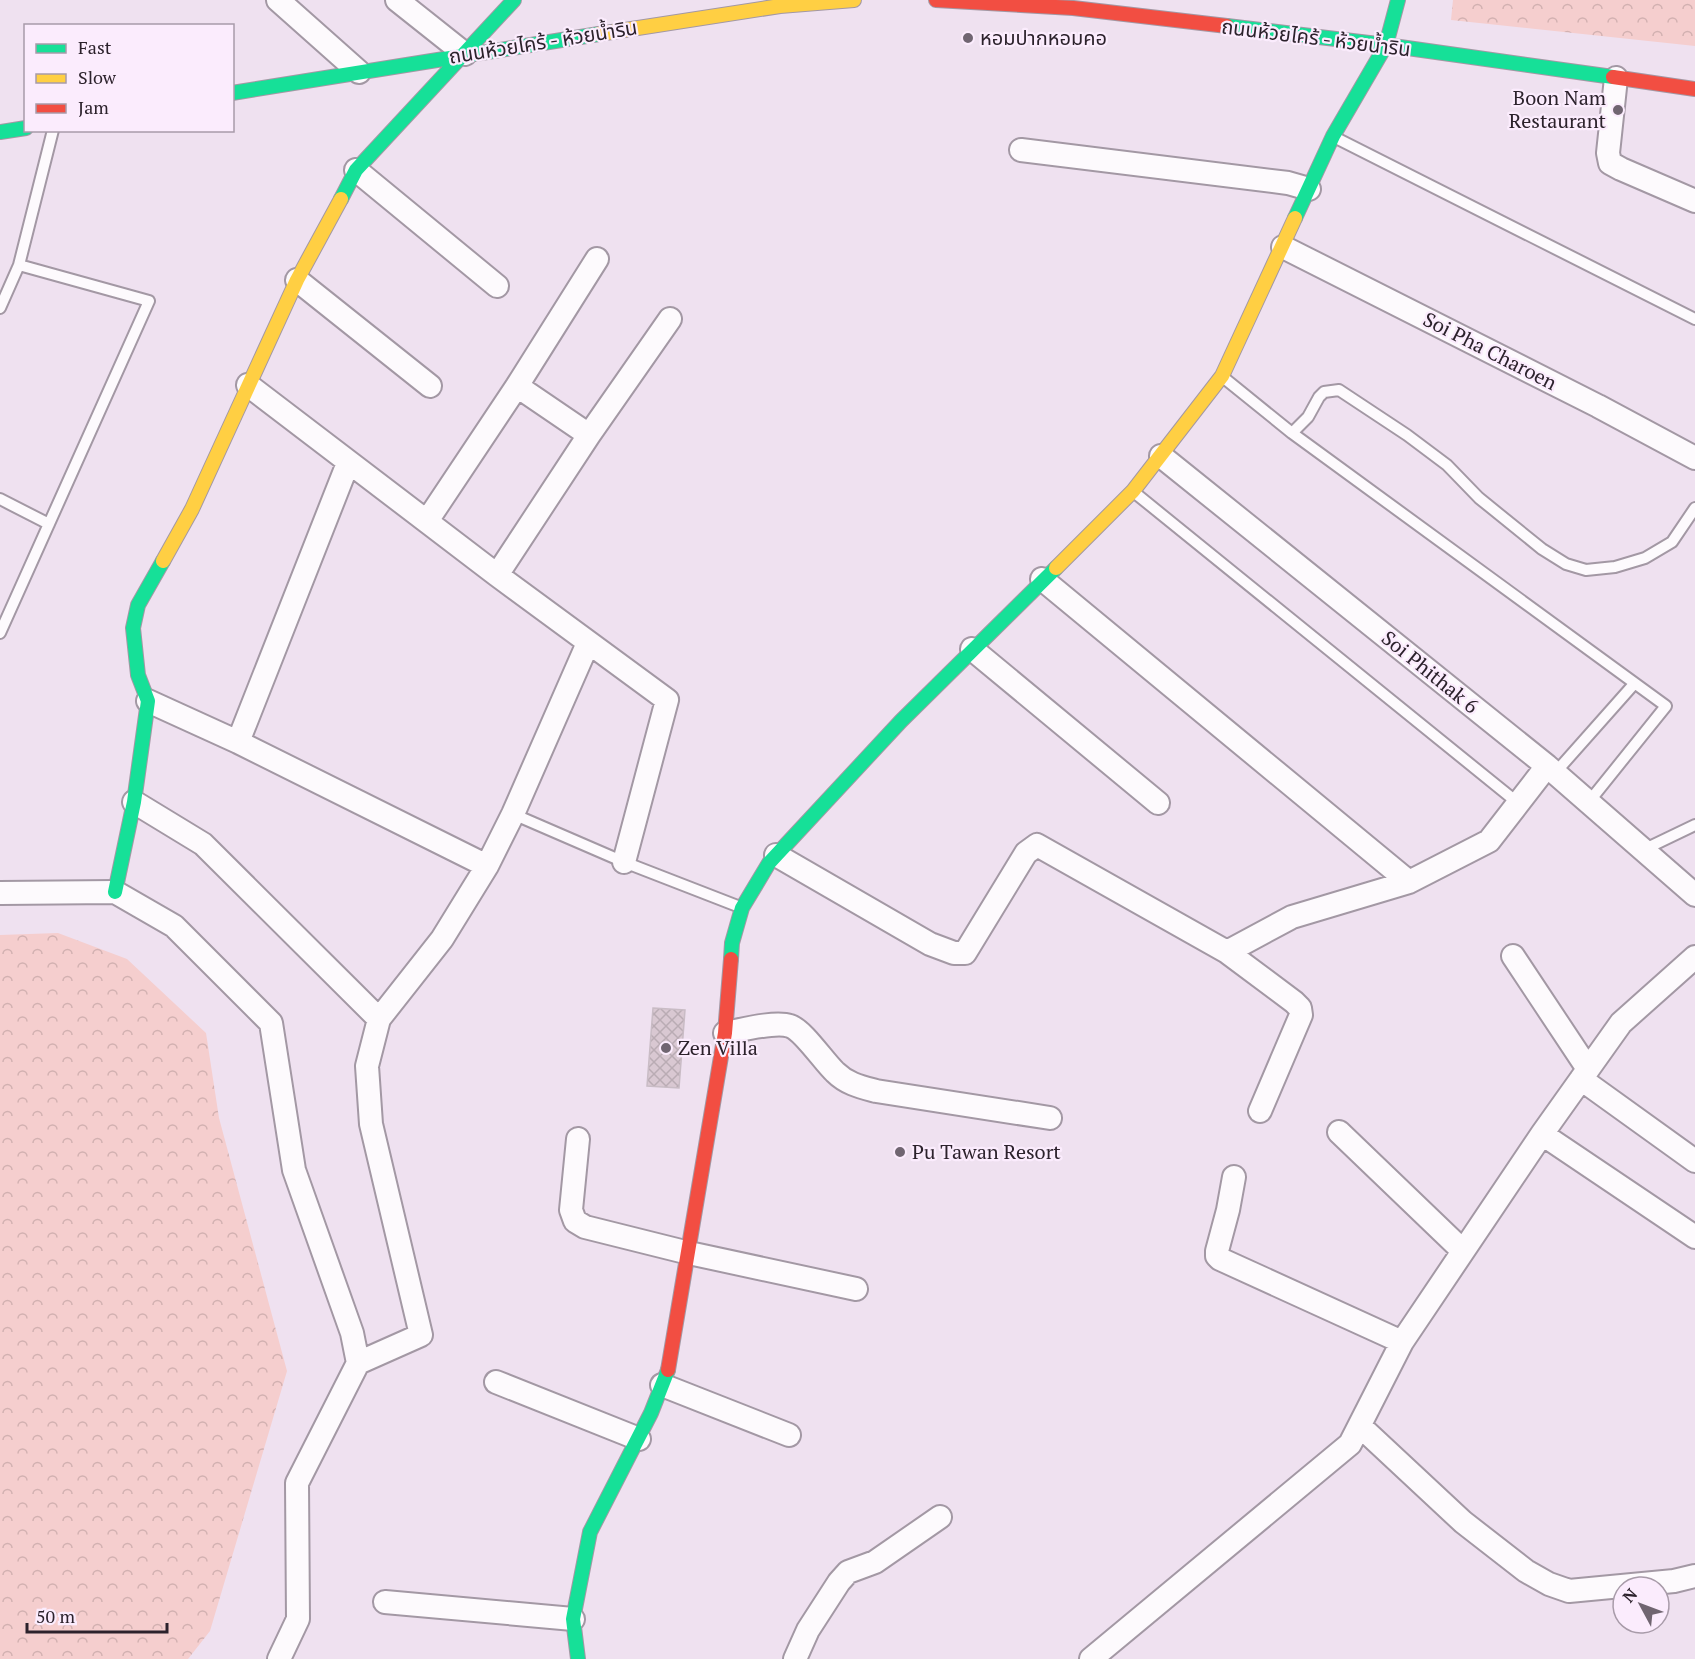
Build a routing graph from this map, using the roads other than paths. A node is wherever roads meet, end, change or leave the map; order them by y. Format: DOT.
graph roads {
  1 [pos="278,0"];
  2 [pos="397,0"];
  3 [pos="514,0"];
  4 [pos="854,0"];
  5 [pos="936,0"];
  6 [pos="1398,0"];
  7 [pos="782,3"];
  8 [pos="1074,4"];
  9 [pos="1386,45"];
  10 [pos="465,54"];
  11 [pos="359,72"];
  12 [pos="1616,78"];
  13 [pos="1695,90"];
  14 [pos="234,93"];
  15 [pos="24,128"];
  16 [pos="0,132"];
  17 [pos="52,132"];
  18 [pos="1333,136"];
  19 [pos="1021,150"];
  20 [pos="356,170"];
  21 [pos="1309,189"];
  22 [pos="1695,201"];
  23 [pos="1283,247"];
  24 [pos="597,259"];
  25 [pos="19,265"];
  26 [pos="297,280"];
  27 [pos="497,286"];
  28 [pos="0,308"];
  29 [pos="670,319"];
  30 [pos="1695,319"];
  31 [pos="1222,376"];
  32 [pos="248,385"];
  33 [pos="430,386"];
  34 [pos="517,386"];
  35 [pos="1292,433"];
  36 [pos="589,435"];
  37 [pos="1161,456"];
  38 [pos="1695,458"];
  39 [pos="348,462"];
  40 [pos="1133,491"];
  41 [pos="0,499"];
  42 [pos="1695,508"];
  43 [pos="428,521"];
  44 [pos="49,524"];
  45 [pos="497,575"];
  46 [pos="1042,579"];
  47 [pos="0,633"];
  48 [pos="588,643"];
  49 [pos="972,649"];
  50 [pos="1634,684"];
  51 [pos="148,701"];
  52 [pos="238,742"];
  53 [pos="1551,770"];
  54 [pos="134,802"];
  55 [pos="1158,803"];
  56 [pos="1518,803"];
  57 [pos="1588,803"];
  58 [pos="513,814"];
  59 [pos="1695,825"];
  60 [pos="1643,850"];
  61 [pos="776,855"];
  62 [pos="624,862"];
  63 [pos="487,866"];
  64 [pos="1409,882"];
  65 [pos="115,892"];
  66 [pos="0,894"];
  67 [pos="1695,895"];
  68 [pos="742,908"];
  69 [pos="1227,952"];
  70 [pos="1513,956"];
  71 [pos="1695,957"];
  72 [pos="379,1019"];
  73 [pos="725,1033"];
  74 [pos="1584,1074"];
  75 [pos="1260,1111"];
  76 [pos="1050,1118"];
  77 [pos="1339,1132"];
  78 [pos="1542,1134"];
  79 [pos="578,1139"];
  80 [pos="1695,1161"];
  81 [pos="1233,1177"];
  82 [pos="1695,1237"];
  83 [pos="1463,1251"];
  84 [pos="689,1253"];
  85 [pos="856,1289"];
  86 [pos="1402,1342"];
  87 [pos="358,1363"];
  88 [pos="496,1382"];
  89 [pos="662,1385"];
  90 [pos="1360,1426"];
  91 [pos="789,1435"];
  92 [pos="639,1439"];
  93 [pos="940,1517"];
  94 [pos="1695,1576"];
  95 [pos="385,1602"];
  96 [pos="573,1619"];
  97 [pos="279,1659"];
  98 [pos="578,1659"];
  99 [pos="795,1659"];
  100 [pos="1091,1659"];
  1 -- 11 [label="street"];
  2 -- 10 [label="street"];
  3 -- 10 [label="street"];
  4 -- 7 [label="street, ถนนห้วยไคร้ - ห้วยน้ำริน"];
  5 -- 8 [label="street, ถนนห้วยไคร้ - ห้วยน้ำริน"];
  6 -- 9 [label="street"];
  7 -- 10 [label="street, ถนนห้วยไคร้ - ห้วยน้ำริน"];
  8 -- 9 [label="street, ถนนห้วยไคร้ - ห้วยน้ำริน"];
  9 -- 12 [label="street, ถนนห้วยไคร้ - ห้วยน้ำริน"];
  9 -- 18 [label="street"];
  10 -- 11 [label="street, ถนนห้วยไคร้ - ห้วยน้ำริน"];
  10 -- 20 [label="street"];
  11 -- 14 [label="street, ถนนห้วยไคร้ - ห้วยน้ำริน"];
  12 -- 13 [label="street, ถนนห้วยไคร้ - ห้วยน้ำริน"];
  12 -- 22 [label="street"];
  15 -- 16 [label="street"];
  17 -- 25 [label="lane"];
  18 -- 21 [label="street"];
  18 -- 30 [label="lane"];
  19 -- 21 [label="street"];
  20 -- 26 [label="street"];
  20 -- 27 [label="street"];
  21 -- 23 [label="street"];
  23 -- 31 [label="street"];
  23 -- 38 [label="street, Soi Pha Charoen"];
  24 -- 34 [label="street"];
  25 -- 28 [label="lane"];
  25 -- 44 [label="lane"];
  26 -- 32 [label="street"];
  26 -- 33 [label="street"];
  29 -- 36 [label="street"];
  31 -- 35 [label="lane"];
  31 -- 37 [label="street"];
  32 -- 39 [label="street"];
  32 -- 51 [label="street"];
  34 -- 36 [label="street"];
  34 -- 43 [label="street"];
  35 -- 42 [label="lane"];
  35 -- 50 [label="lane"];
  36 -- 45 [label="street"];
  37 -- 40 [label="street"];
  37 -- 53 [label="street, Soi Phithak 6"];
  39 -- 43 [label="street"];
  39 -- 52 [label="street"];
  40 -- 46 [label="street"];
  40 -- 56 [label="lane"];
  41 -- 44 [label="lane"];
  43 -- 45 [label="street"];
  44 -- 47 [label="lane"];
  45 -- 48 [label="street"];
  46 -- 49 [label="street"];
  46 -- 64 [label="street"];
  48 -- 58 [label="street"];
  48 -- 62 [label="street"];
  49 -- 55 [label="street"];
  49 -- 61 [label="street"];
  50 -- 53 [label="lane"];
  50 -- 57 [label="lane"];
  51 -- 52 [label="street"];
  51 -- 54 [label="street"];
  52 -- 63 [label="street"];
  53 -- 56 [label="street"];
  53 -- 57 [label="street, Soi Phithak 6"];
  54 -- 65 [label="street"];
  54 -- 72 [label="street"];
  56 -- 64 [label="street"];
  57 -- 60 [label="street, Soi Phithak 6"];
  58 -- 62 [label="lane"];
  58 -- 63 [label="street"];
  59 -- 60 [label="lane"];
  60 -- 67 [label="street, Soi Phithak 6"];
  61 -- 68 [label="street"];
  61 -- 69 [label="street"];
  62 -- 68 [label="lane"];
  63 -- 72 [label="street"];
  64 -- 69 [label="street"];
  65 -- 66 [label="street"];
  65 -- 87 [label="street"];
  68 -- 73 [label="street"];
  69 -- 75 [label="street"];
  70 -- 74 [label="street"];
  71 -- 74 [label="street"];
  72 -- 87 [label="street"];
  73 -- 76 [label="street"];
  73 -- 84 [label="street"];
  74 -- 78 [label="street"];
  74 -- 80 [label="street"];
  77 -- 83 [label="street"];
  78 -- 82 [label="street"];
  78 -- 83 [label="street"];
  79 -- 84 [label="street"];
  81 -- 86 [label="street"];
  83 -- 86 [label="street"];
  84 -- 85 [label="street"];
  84 -- 89 [label="street"];
  86 -- 90 [label="street"];
  87 -- 97 [label="street"];
  88 -- 92 [label="street"];
  89 -- 91 [label="street"];
  89 -- 92 [label="street"];
  90 -- 94 [label="street"];
  90 -- 100 [label="street"];
  92 -- 96 [label="street"];
  93 -- 99 [label="street"];
  95 -- 96 [label="street"];
  96 -- 98 [label="street"];
}
